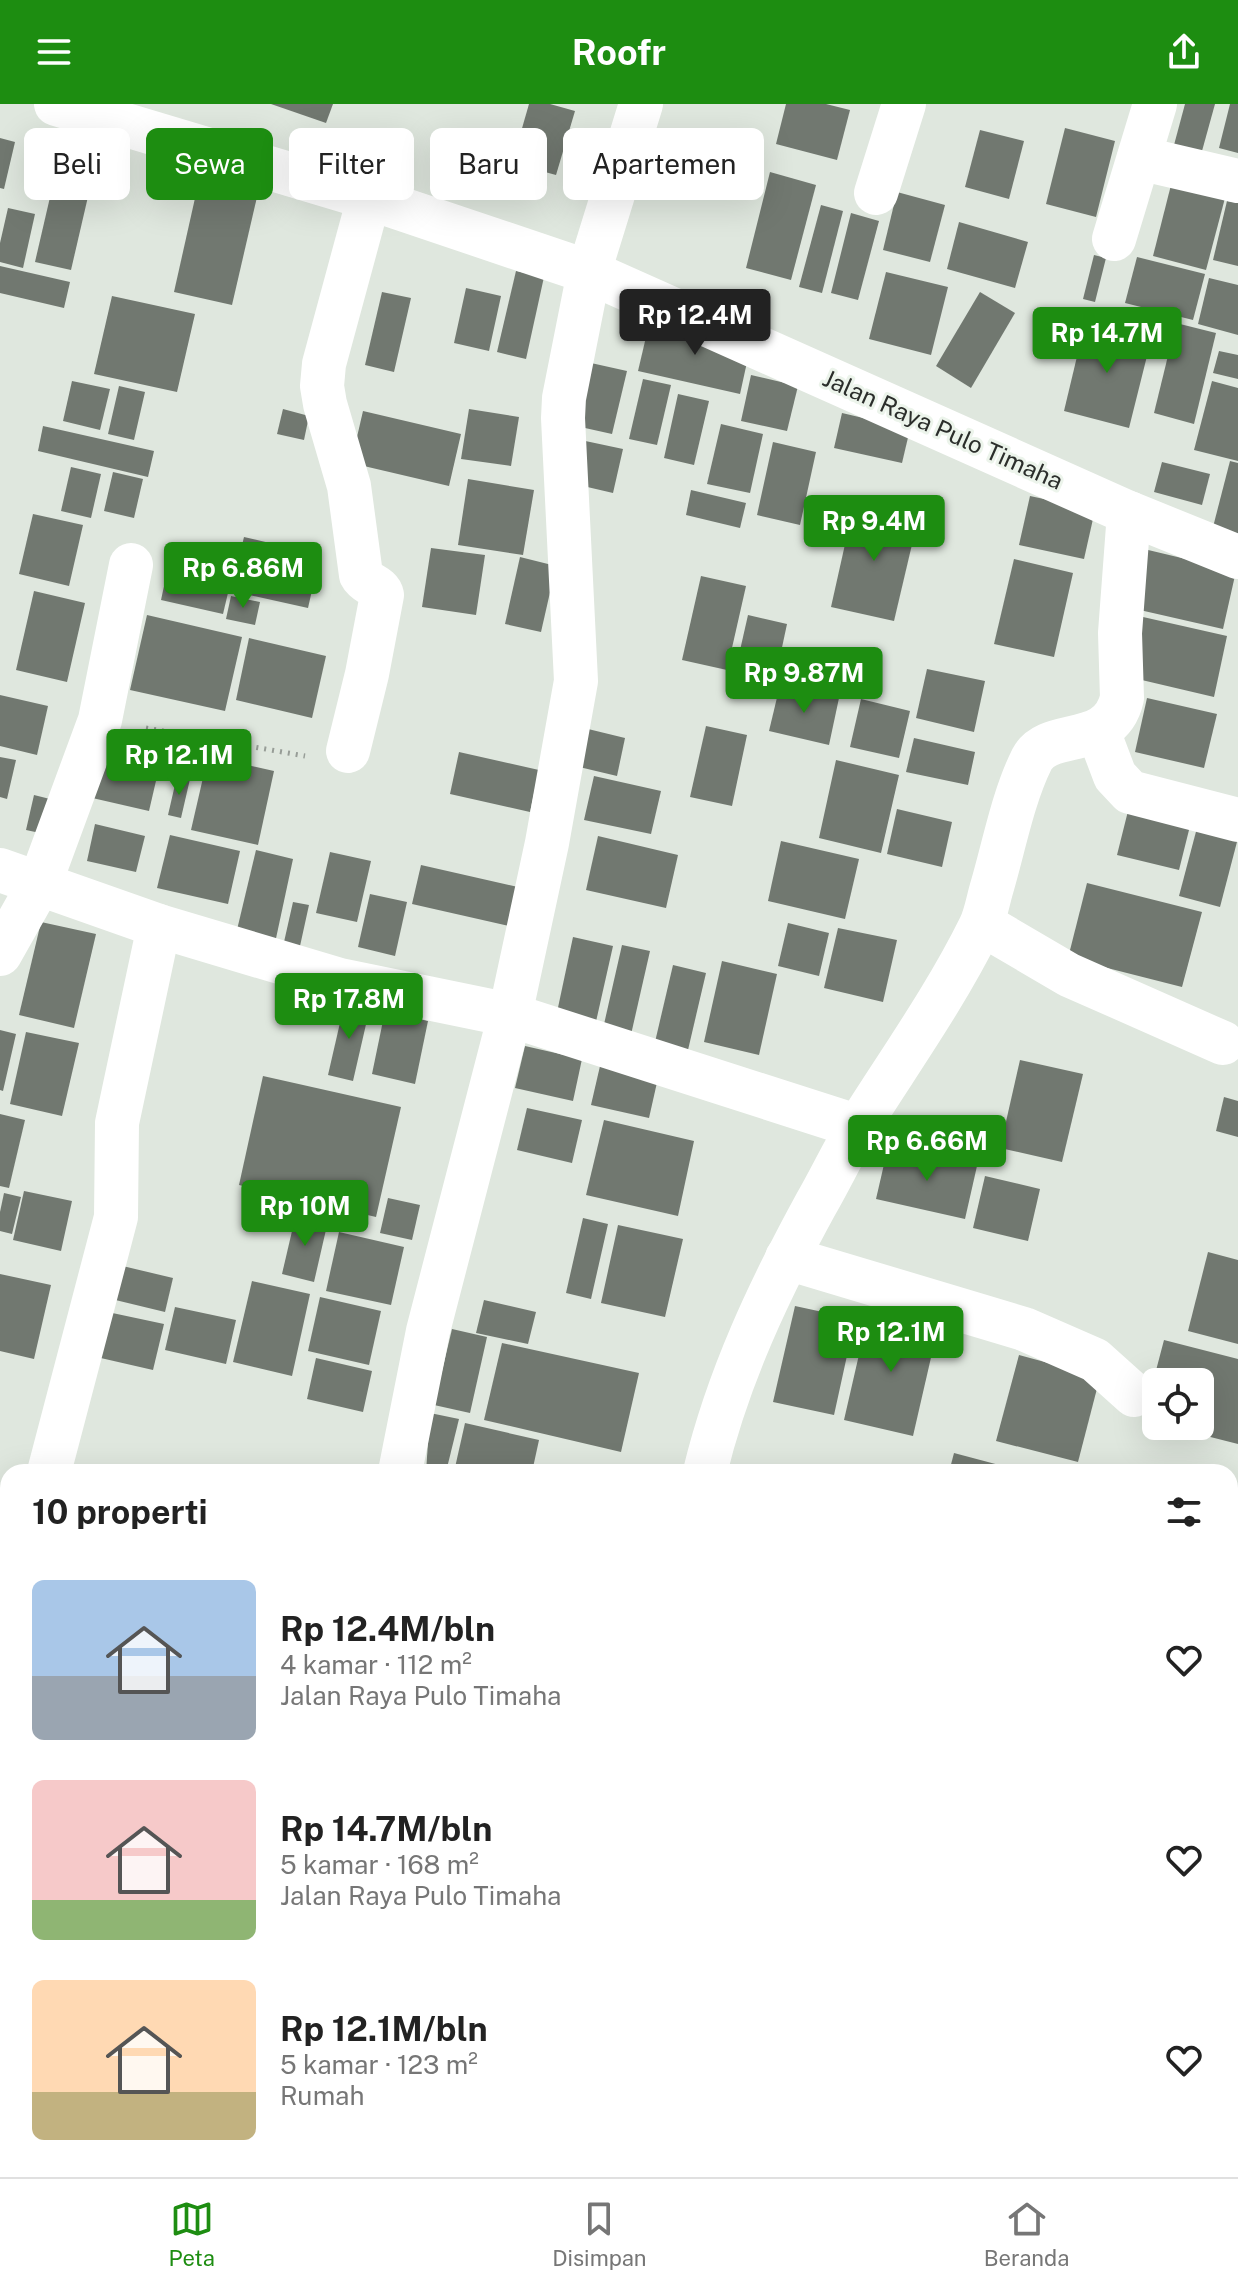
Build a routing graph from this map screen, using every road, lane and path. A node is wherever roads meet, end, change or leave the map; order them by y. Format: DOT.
graph roads {
  1 [pos="641,104"];
  2 [pos="904,104"];
  3 [pos="1155,104"];
  4 [pos="71,106"];
  5 [pos="1139,158"];
  6 [pos="289,173"];
  7 [pos="1238,181"];
  8 [pos="876,193"];
  9 [pos="368,200"];
  10 [pos="375,200"];
  11 [pos="1114,239"];
  12 [pos="589,272"];
  13 [pos="1129,513"];
  14 [pos="1238,557"];
  15 [pos="131,565"];
  16 [pos="100,720"];
  17 [pos="1098,731"];
  18 [pos="348,751"];
  19 [pos="1238,820"];
  20 [pos="20,876"];
  21 [pos="982,924"];
  22 [pos="159,926"];
  23 [pos="0,954"];
  24 [pos="510,1015"];
  25 [pos="1223,1043"];
  26 [pos="859,1127"];
  27 [pos="787,1258"];
  28 [pos="1134,1395"];
  29 [pos="51,1464"];
  30 [pos="402,1464"];
  31 [pos="707,1464"];
  1 -- 12 [label="street"];
  2 -- 8 [label="street"];
  3 -- 5 [label="street"];
  4 -- 6 [label="street, Jalan Raya Pulo Timaha"];
  5 -- 7 [label="street"];
  5 -- 11 [label="street"];
  9 -- 18 [label="street"];
  10 -- 12 [label="street, Jalan Raya Pulo Timaha"];
  12 -- 13 [label="street, Jalan Raya Pulo Timaha"];
  12 -- 24 [label="street"];
  13 -- 14 [label="street, Jalan Raya Pulo Timaha"];
  13 -- 17 [label="street"];
  15 -- 16 [label="street"];
  16 -- 18 [label="path"];
  16 -- 20 [label="street"];
  17 -- 19 [label="street"];
  17 -- 21 [label="street"];
  20 -- 22 [label="street"];
  20 -- 23 [label="street"];
  21 -- 25 [label="street"];
  21 -- 26 [label="street"];
  22 -- 24 [label="street"];
  22 -- 29 [label="street"];
  24 -- 26 [label="street"];
  24 -- 30 [label="street"];
  26 -- 27 [label="street"];
  27 -- 28 [label="street"];
  27 -- 31 [label="street"];
}
